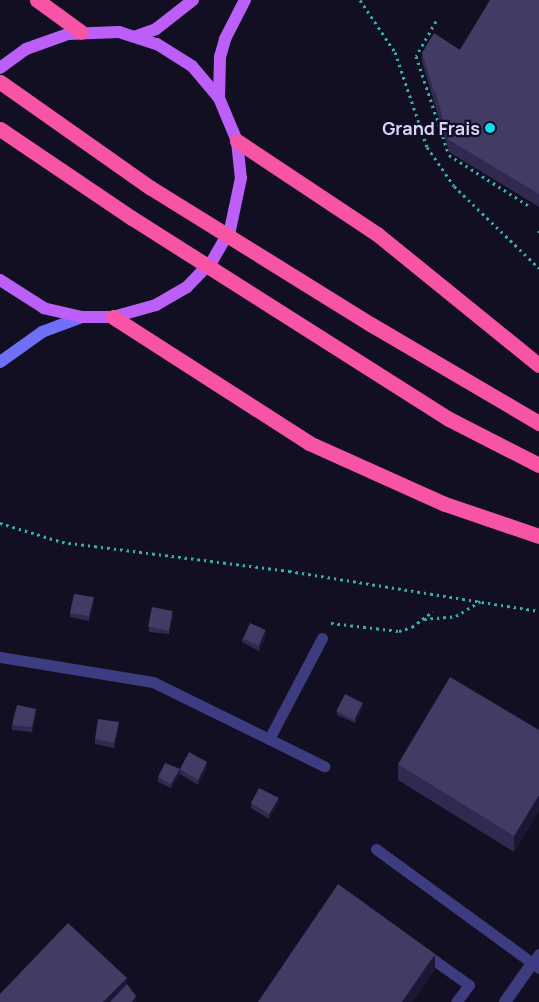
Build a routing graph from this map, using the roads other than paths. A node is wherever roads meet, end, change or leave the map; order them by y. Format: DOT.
graph roads {
  1 [pos="37,0"];
  2 [pos="193,0"];
  3 [pos="245,0"];
  4 [pos="82,32"];
  5 [pos="137,36"];
  6 [pos="0,68"];
  7 [pos="0,82"];
  8 [pos="219,98"];
  9 [pos="0,129"];
  10 [pos="237,141"];
  11 [pos="0,280"];
  12 [pos="82,317"];
  13 [pos="113,317"];
  14 [pos="0,362"];
  15 [pos="539,364"];
  16 [pos="539,423"];
  17 [pos="539,465"];
  18 [pos="539,536"];
  19 [pos="322,638"];
  20 [pos="0,657"];
  21 [pos="269,739"];
  22 [pos="324,766"];
  23 [pos="376,849"];
  24 [pos="413,946"];
  25 [pos="539,954"];
  26 [pos="535,966"];
  27 [pos="456,1002"];
  28 [pos="506,1002"];
  1 -- 4 [label="highway"];
  2 -- 5 [label="main road"];
  3 -- 8 [label="main road"];
  4 -- 5 [label="main road"];
  4 -- 6 [label="main road"];
  5 -- 8 [label="main road"];
  7 -- 16 [label="highway"];
  8 -- 10 [label="main road"];
  9 -- 17 [label="highway"];
  10 -- 13 [label="main road"];
  10 -- 15 [label="highway"];
  11 -- 12 [label="main road"];
  12 -- 13 [label="main road"];
  12 -- 14 [label="main road"];
  13 -- 18 [label="highway"];
  19 -- 21 [label="lane"];
  20 -- 21 [label="lane"];
  21 -- 22 [label="lane"];
  23 -- 26 [label="lane"];
  24 -- 27 [label="lane"];
  25 -- 26 [label="lane"];
  26 -- 28 [label="street"];
}
